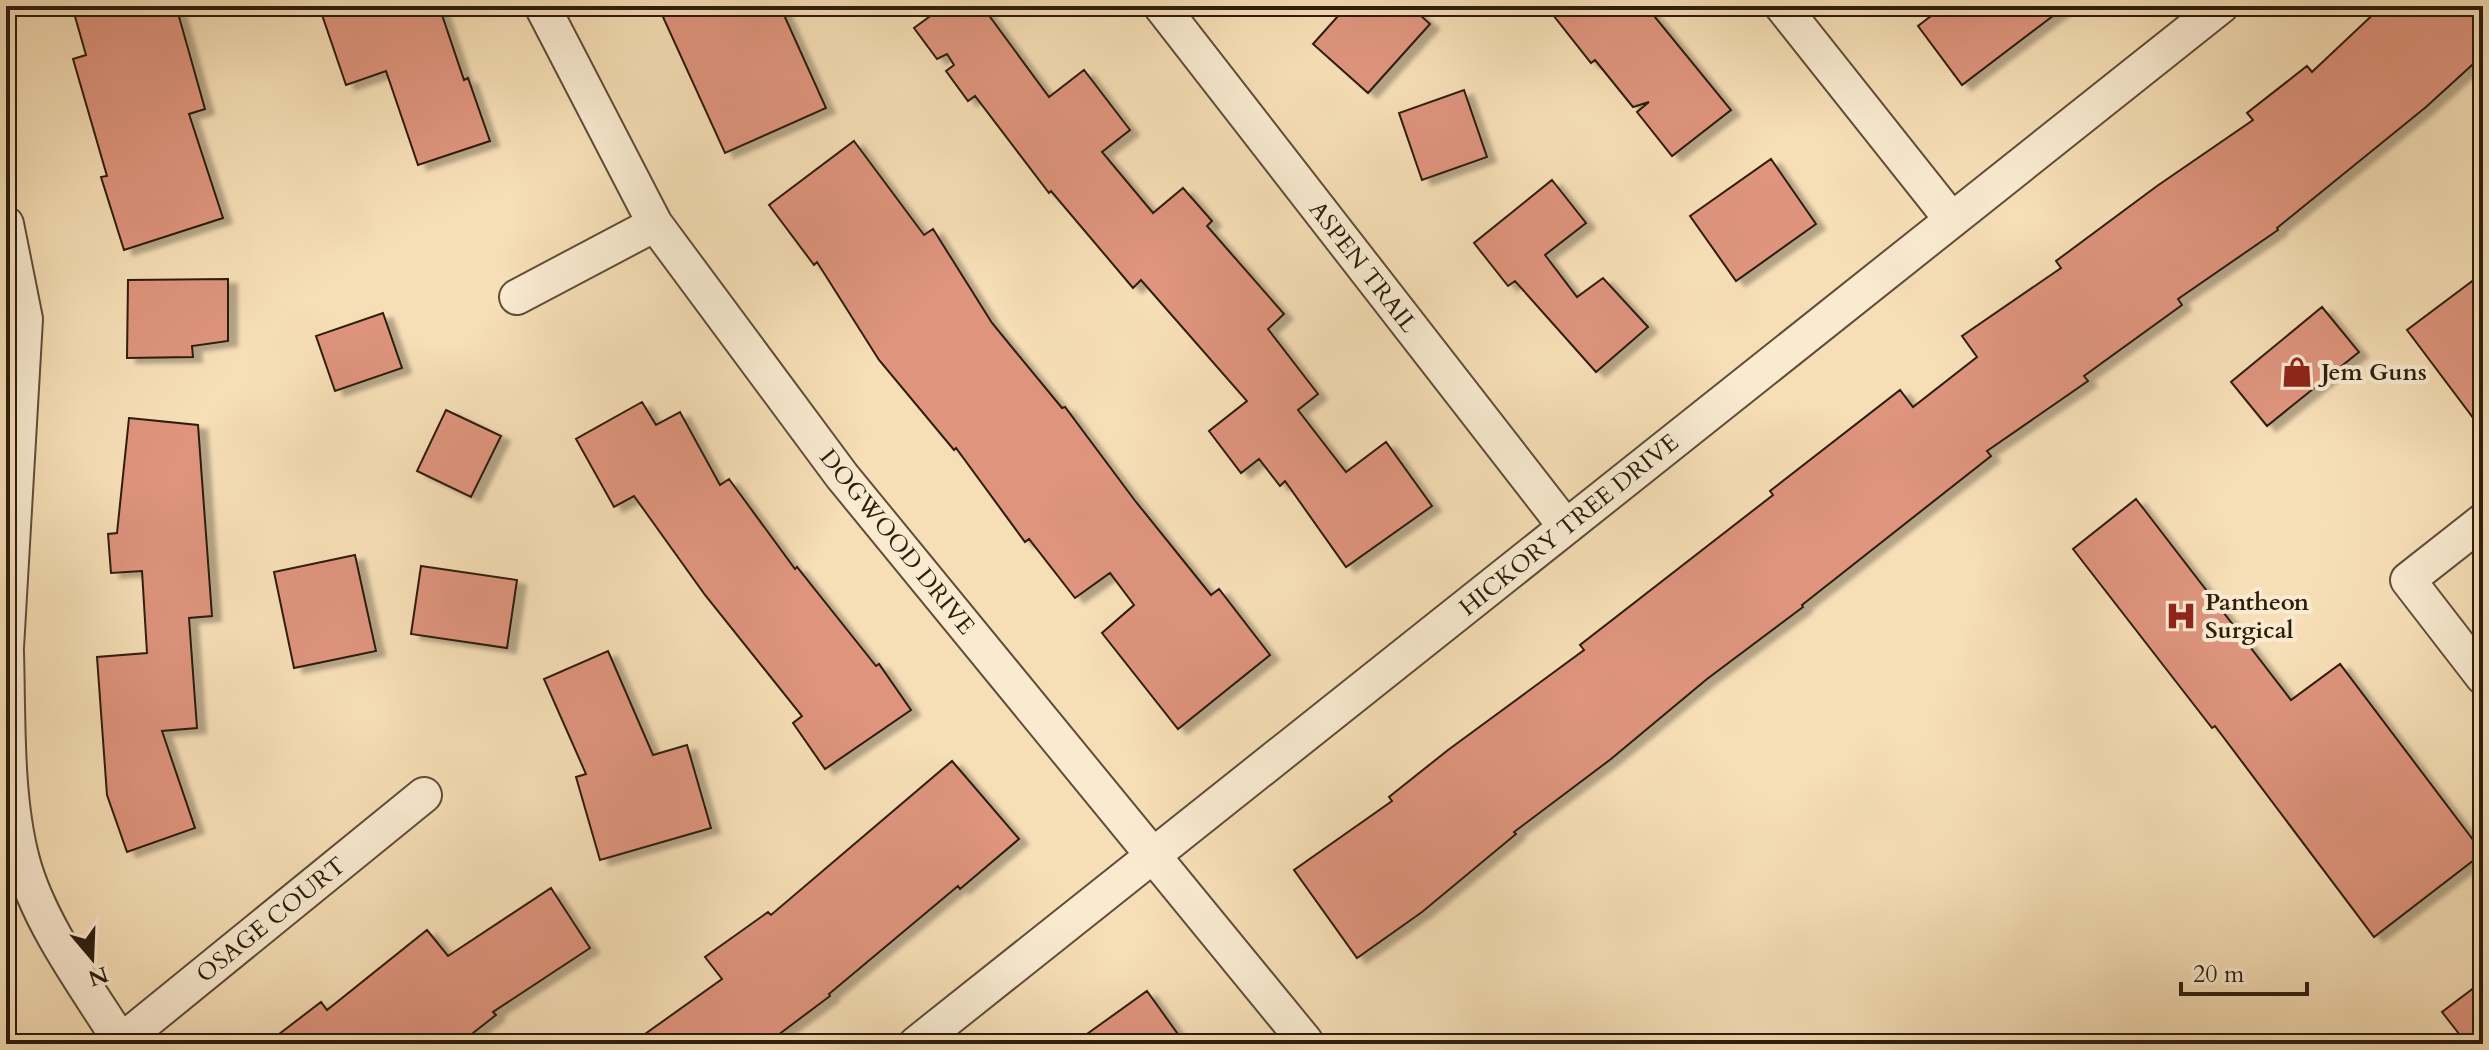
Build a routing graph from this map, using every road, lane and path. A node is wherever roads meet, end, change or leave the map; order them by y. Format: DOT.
graph roads {
  1 [pos="542,6"];
  2 [pos="1161,6"];
  3 [pos="1782,6"];
  4 [pos="2221,6"];
  5 [pos="1952,220"];
  6 [pos="6,224"];
  7 [pos="655,224"];
  8 [pos="517,297"];
  9 [pos="2483,521"];
  10 [pos="1566,527"];
  11 [pos="6,650"];
  12 [pos="2483,677"];
  13 [pos="424,795"];
  14 [pos="1152,857"];
  15 [pos="1305,1041"];
  16 [pos="120,1043"];
  17 [pos="916,1044"];
  1 -- 7 [label="street, DOGWOOD DRIVE"];
  2 -- 10 [label="street, ASPEN TRAIL"];
  3 -- 5 [label="street"];
  4 -- 5 [label="street, HICKORY TREE DRIVE"];
  5 -- 10 [label="street, HICKORY TREE DRIVE"];
  6 -- 11 [label="street"];
  7 -- 8 [label="street"];
  7 -- 14 [label="street, DOGWOOD DRIVE"];
  9 -- 12 [label="street"];
  10 -- 14 [label="street, HICKORY TREE DRIVE"];
  11 -- 16 [label="street"];
  13 -- 16 [label="street, OSAGE COURT"];
  14 -- 15 [label="street, DOGWOOD DRIVE"];
  14 -- 17 [label="street, HICKORY TREE DRIVE"];
}
